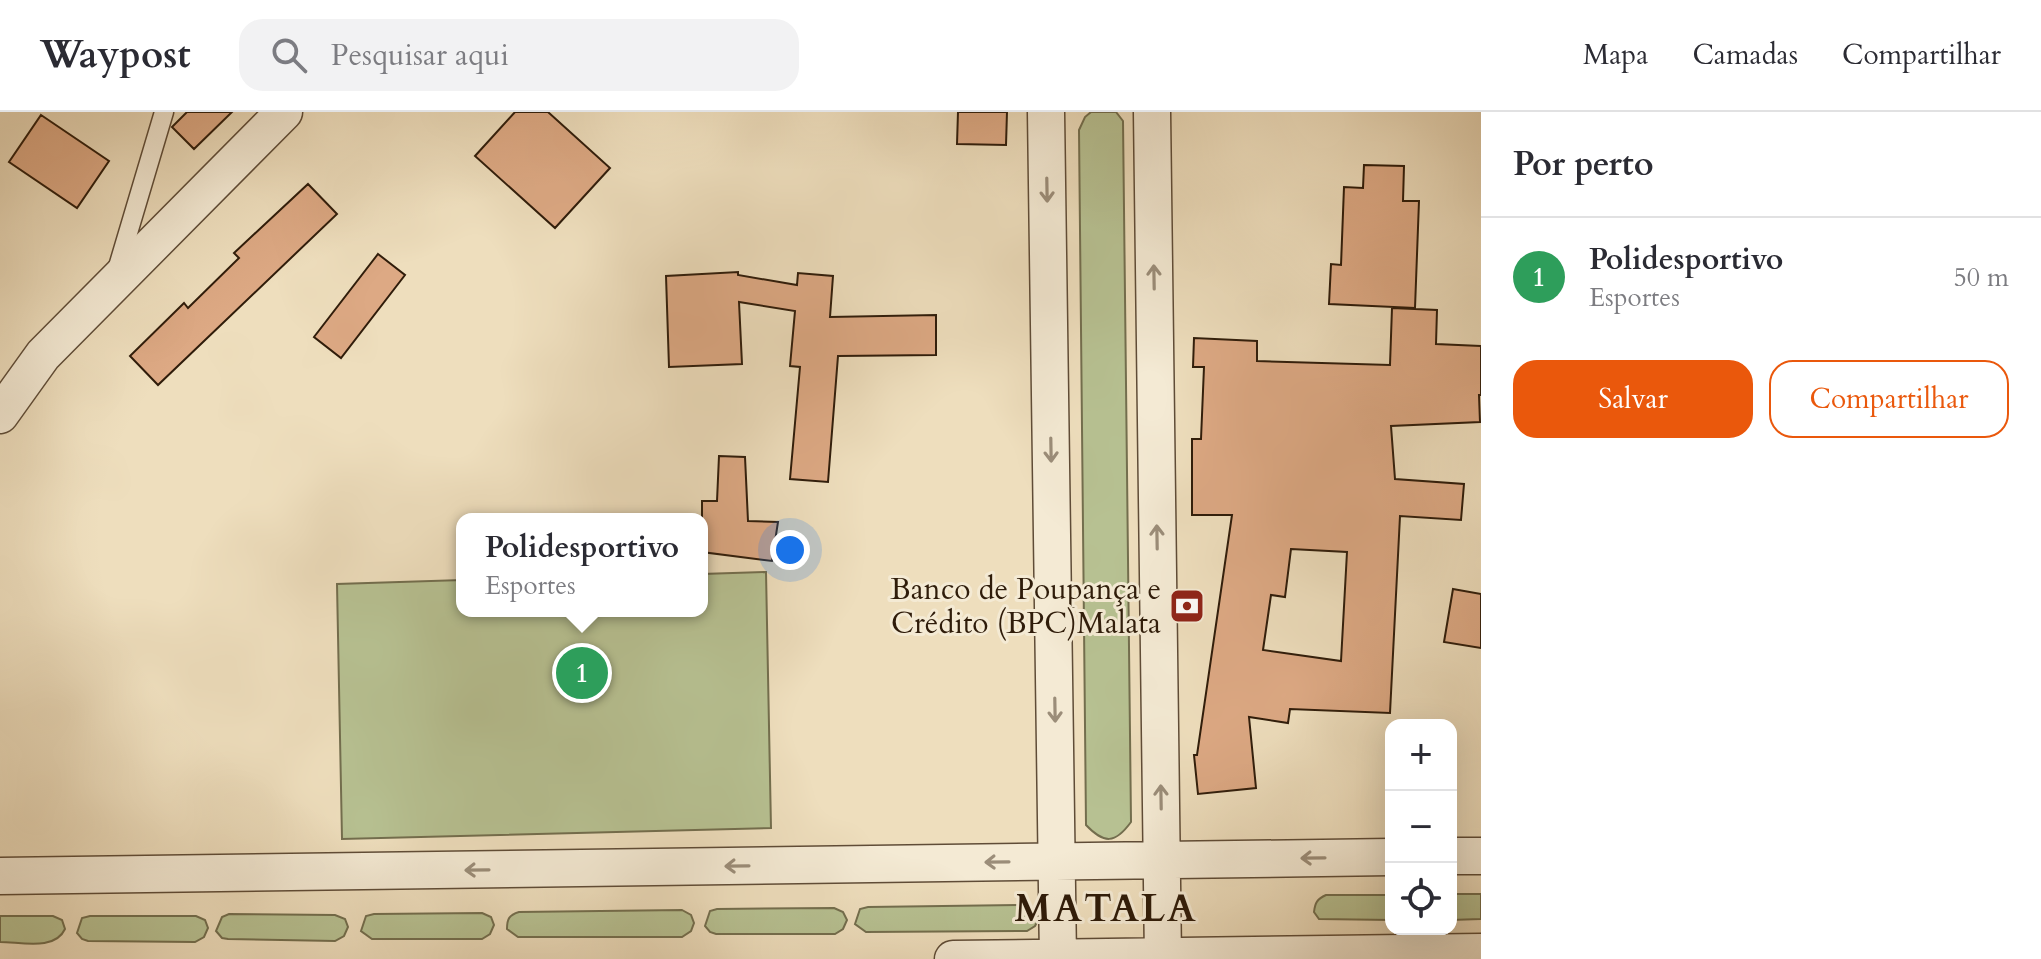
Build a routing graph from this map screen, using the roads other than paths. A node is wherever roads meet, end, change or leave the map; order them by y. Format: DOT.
graph roads {
  1 [pos="164,112"];
  2 [pos="284,112"];
  3 [pos="1046,112"];
  4 [pos="1152,112"];
  5 [pos="112,284"];
  6 [pos="0,415"];
  7 [pos="1457,856"];
  8 [pos="1481,856"];
  9 [pos="1385,857"];
  10 [pos="1161,860"];
  11 [pos="1057,862"];
  12 [pos="0,876"];
  13 [pos="1481,952"];
  14 [pos="1058,958"];
  15 [pos="1163,958"];
  16 [pos="953,959"];
  1 -- 5 [label="lane"];
  2 -- 5 [label="street"];
  3 -- 11 [label="street, one-way"];
  10 -- 4 [label="street, one-way"];
  5 -- 6 [label="street"];
  7 -- 8 [label="street"];
  9 -- 10 [label="street, one-way"];
  10 -- 11 [label="street"];
  10 -- 15 [label="street"];
  11 -- 12 [label="street, one-way"];
  11 -- 14 [label="street"];
  13 -- 15 [label="street"];
  14 -- 15 [label="street"];
  14 -- 16 [label="street"];
}
